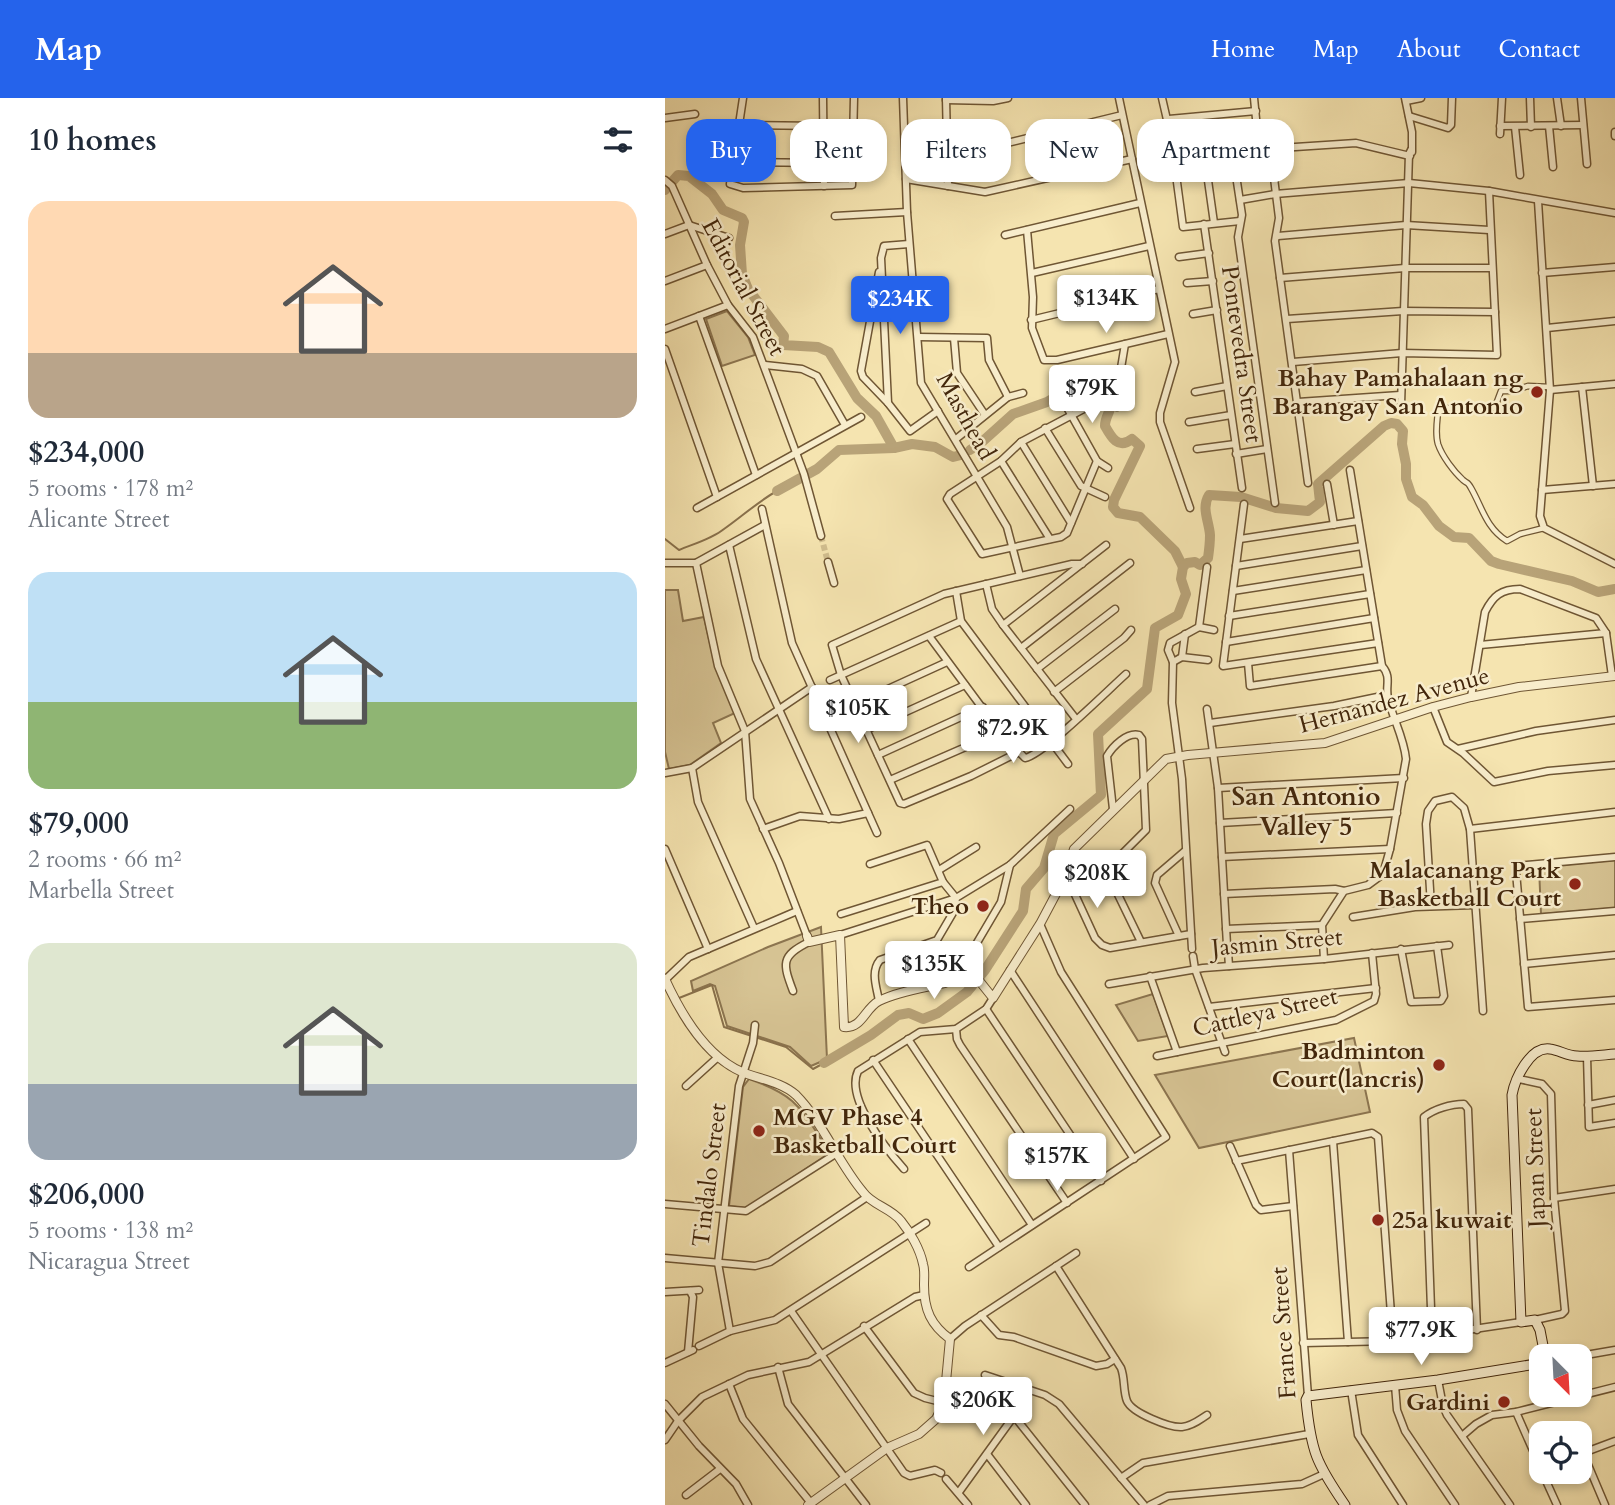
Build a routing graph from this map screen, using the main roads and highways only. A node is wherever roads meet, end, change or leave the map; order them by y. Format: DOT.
graph roads {
  1 [pos="1615,1054"];
  2 [pos="1543,1344"];
  3 [pos="1529,1365"];
  4 [pos="1345,1505"];
  1 -- 2 [label="main road, Japan Street"];
  3 -- 4 [label="main road, France Street"];
}
